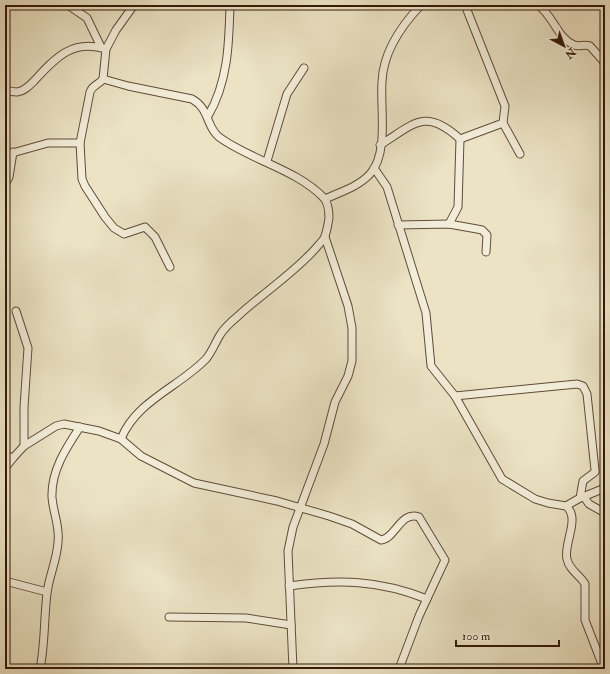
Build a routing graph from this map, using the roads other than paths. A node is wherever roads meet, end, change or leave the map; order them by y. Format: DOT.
graph roads {
  1 [pos="68,5"];
  2 [pos="134,5"];
  3 [pos="230,5"];
  4 [pos="421,5"];
  5 [pos="465,5"];
  6 [pos="538,5"];
  7 [pos="104,48"];
  8 [pos="605,63"];
  9 [pos="304,68"];
  10 [pos="103,79"];
  11 [pos="5,89"];
  12 [pos="208,116"];
  13 [pos="503,123"];
  14 [pos="460,140"];
  15 [pos="80,143"];
  16 [pos="380,145"];
  17 [pos="13,152"];
  18 [pos="520,154"];
  19 [pos="5,155"];
  20 [pos="267,161"];
  21 [pos="374,168"];
  22 [pos="5,184"];
  23 [pos="325,199"];
  24 [pos="449,224"];
  25 [pos="398,225"];
  26 [pos="325,237"];
  27 [pos="486,252"];
  28 [pos="170,266"];
  29 [pos="16,311"];
  30 [pos="455,396"];
  31 [pos="80,427"];
  32 [pos="121,439"];
  33 [pos="24,446"];
  34 [pos="5,455"];
  35 [pos="12,458"];
  36 [pos="5,468"];
  37 [pos="605,488"];
  38 [pos="582,497"];
  39 [pos="566,506"];
  40 [pos="300,508"];
  41 [pos="605,513"];
  42 [pos="5,581"];
  43 [pos="289,586"];
  44 [pos="47,592"];
  45 [pos="427,600"];
  46 [pos="169,617"];
  47 [pos="291,625"];
  48 [pos="40,669"];
  49 [pos="293,669"];
  50 [pos="399,669"];
  51 [pos="604,669"];
  1 -- 7 [label="street"];
  2 -- 7 [label="street"];
  3 -- 12 [label="street"];
  4 -- 16 [label="street"];
  5 -- 13 [label="street"];
  6 -- 8 [label="street"];
  7 -- 10 [label="street"];
  7 -- 11 [label="street"];
  9 -- 20 [label="street"];
  10 -- 12 [label="street"];
  10 -- 15 [label="street"];
  12 -- 20 [label="street"];
  13 -- 14 [label="street"];
  13 -- 18 [label="street"];
  14 -- 16 [label="street"];
  14 -- 24 [label="street"];
  15 -- 17 [label="street"];
  15 -- 28 [label="street"];
  16 -- 21 [label="street"];
  17 -- 19 [label="street"];
  17 -- 22 [label="street"];
  20 -- 23 [label="street"];
  21 -- 23 [label="street"];
  21 -- 25 [label="street"];
  23 -- 26 [label="street"];
  24 -- 25 [label="street"];
  24 -- 27 [label="street"];
  25 -- 30 [label="street"];
  26 -- 32 [label="street"];
  26 -- 40 [label="street"];
  29 -- 33 [label="street"];
  30 -- 38 [label="street"];
  30 -- 39 [label="street"];
  31 -- 32 [label="street"];
  31 -- 33 [label="street"];
  31 -- 44 [label="street"];
  32 -- 40 [label="street"];
  33 -- 35 [label="street"];
  34 -- 35 [label="street"];
  35 -- 36 [label="street"];
  37 -- 38 [label="street"];
  38 -- 39 [label="street"];
  38 -- 41 [label="street"];
  39 -- 51 [label="street"];
  40 -- 43 [label="street"];
  40 -- 45 [label="street"];
  42 -- 44 [label="street"];
  43 -- 45 [label="street"];
  43 -- 47 [label="street"];
  44 -- 48 [label="street"];
  45 -- 50 [label="street"];
  46 -- 47 [label="street"];
  47 -- 49 [label="street"];
}
